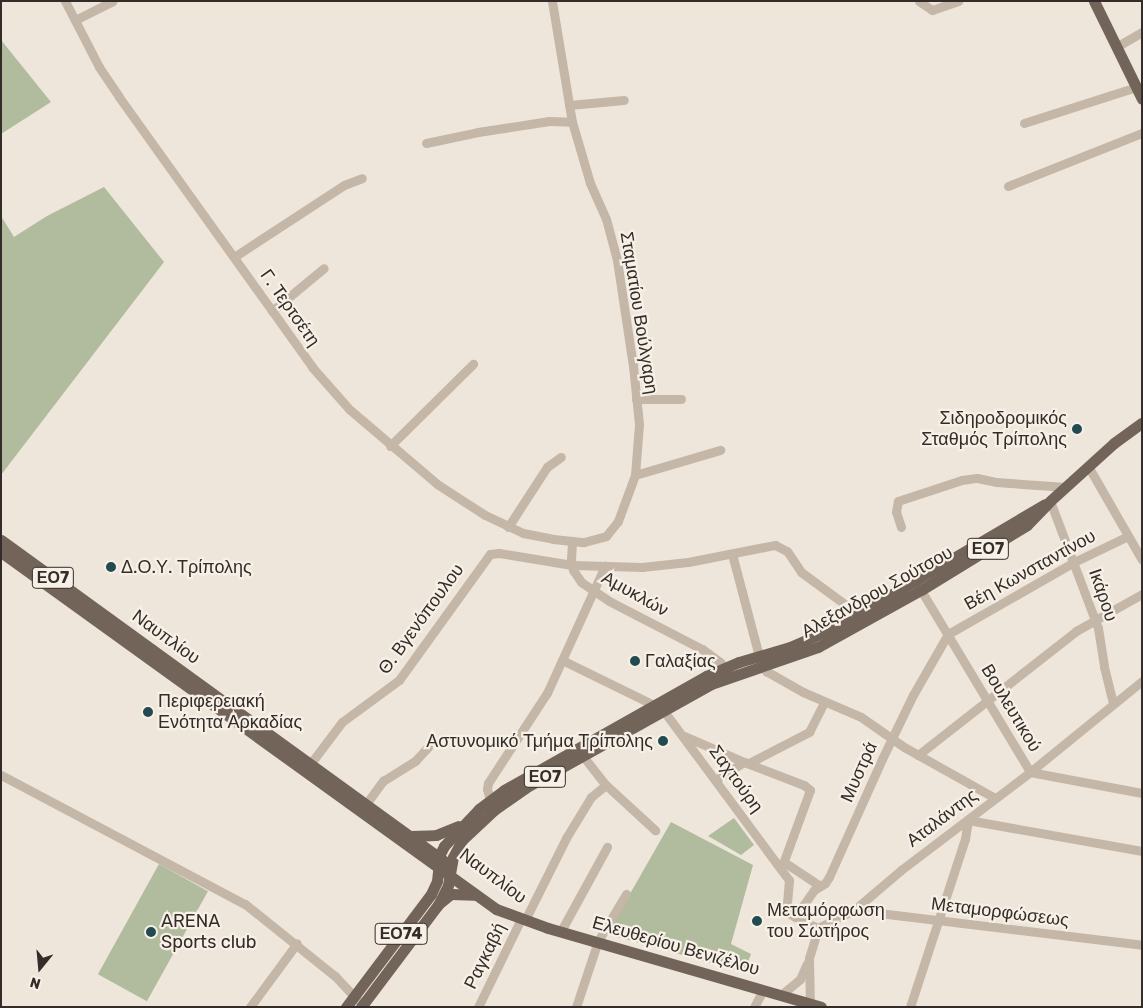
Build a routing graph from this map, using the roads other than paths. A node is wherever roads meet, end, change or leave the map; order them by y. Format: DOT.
graph roads {
  1 [pos="65,1"];
  2 [pos="113,1"];
  3 [pos="552,1"];
  4 [pos="919,1"];
  5 [pos="958,1"];
  6 [pos="1094,1"];
  7 [pos="75,20"];
  8 [pos="1142,32"];
  9 [pos="1116,47"];
  10 [pos="1136,87"];
  11 [pos="1142,99"];
  12 [pos="624,100"];
  13 [pos="569,105"];
  14 [pos="572,122"];
  15 [pos="1024,124"];
  16 [pos="1142,133"];
  17 [pos="426,143"];
  18 [pos="362,178"];
  19 [pos="1008,186"];
  20 [pos="234,257"];
  21 [pos="324,268"];
  22 [pos="272,311"];
  23 [pos="473,364"];
  24 [pos="636,399"];
  25 [pos="681,399"];
  26 [pos="1142,423"];
  27 [pos="390,446"];
  28 [pos="720,450"];
  29 [pos="560,457"];
  30 [pos="1088,466"];
  31 [pos="635,475"];
  32 [pos="1066,487"];
  33 [pos="1050,501"];
  34 [pos="508,526"];
  35 [pos="901,527"];
  36 [pos="1128,536"];
  37 [pos="1,540"];
  38 [pos="572,541"];
  39 [pos="1,552"];
  40 [pos="732,554"];
  41 [pos="1142,560"];
  42 [pos="1074,562"];
  43 [pos="572,565"];
  44 [pos="605,566"];
  45 [pos="918,586"];
  46 [pos="593,591"];
  47 [pos="1142,594"];
  48 [pos="855,617"];
  49 [pos="1095,619"];
  50 [pos="948,634"];
  51 [pos="562,660"];
  52 [pos="761,662"];
  53 [pos="727,672"];
  54 [pos="1142,681"];
  55 [pos="988,699"];
  56 [pos="824,702"];
  57 [pos="1113,703"];
  58 [pos="657,707"];
  59 [pos="684,736"];
  60 [pos="892,739"];
  61 [pos="428,747"];
  62 [pos="918,755"];
  63 [pos="583,756"];
  64 [pos="311,763"];
  65 [pos="747,763"];
  66 [pos="1030,772"];
  67 [pos="1,775"];
  68 [pos="715,780"];
  69 [pos="606,785"];
  70 [pos="1142,793"];
  71 [pos="995,798"];
  72 [pos="490,800"];
  73 [pos="366,804"];
  74 [pos="968,820"];
  75 [pos="466,821"];
  76 [pos="654,830"];
  77 [pos="410,836"];
  78 [pos="607,847"];
  79 [pos="1142,851"];
  80 [pos="439,863"];
  81 [pos="783,866"];
  82 [pos="450,871"];
  83 [pos="820,886"];
  84 [pos="626,894"];
  85 [pos="478,896"];
  86 [pos="438,905"];
  87 [pos="854,910"];
  88 [pos="795,917"];
  89 [pos="523,920"];
  90 [pos="938,921"];
  91 [pos="818,928"];
  92 [pos="561,931"];
  93 [pos="598,941"];
  94 [pos="297,944"];
  95 [pos="1142,945"];
  96 [pos="809,958"];
  97 [pos="763,990"];
  98 [pos="781,995"];
  99 [pos="354,996"];
  100 [pos="362,1006"];
  101 [pos="814,1006"];
  102 [pos="250,1007"];
  103 [pos="346,1007"];
  104 [pos="478,1007"];
  105 [pos="576,1007"];
  106 [pos="754,1007"];
  107 [pos="910,1007"];
  1 -- 7 [label="street, Γ. Τερτσέτη"];
  2 -- 7 [label="street"];
  3 -- 13 [label="street, Σταματίου Βούλγαρη"];
  4 -- 5 [label="street"];
  6 -- 9 [label="main road"];
  7 -- 20 [label="street, Γ. Τερτσέτη"];
  8 -- 9 [label="street"];
  9 -- 10 [label="main road"];
  10 -- 11 [label="main road"];
  10 -- 15 [label="street"];
  12 -- 13 [label="street"];
  13 -- 14 [label="street, Σταματίου Βούλγαρη"];
  14 -- 17 [label="street"];
  14 -- 24 [label="street, Σταματίου Βούλγαρη"];
  16 -- 19 [label="street"];
  18 -- 20 [label="street"];
  20 -- 22 [label="street, Γ. Τερτσέτη"];
  21 -- 22 [label="street"];
  22 -- 27 [label="street, Γ. Τερτσέτη"];
  23 -- 27 [label="street"];
  24 -- 25 [label="street"];
  24 -- 31 [label="street, Σταματίου Βούλγαρη"];
  26 -- 30 [label="main road, Αλεξανδρου Σούτσου / ΕΟ7"];
  27 -- 34 [label="street, Γ. Τερτσέτη"];
  28 -- 31 [label="street"];
  29 -- 34 [label="street"];
  30 -- 32 [label="main road, Αλεξανδρου Σούτσου / ΕΟ7"];
  30 -- 36 [label="street"];
  31 -- 38 [label="street, Σταματίου Βούλγαρη"];
  32 -- 33 [label="main road, Αλεξανδρου Σούτσου / ΕΟ7"];
  32 -- 35 [label="street"];
  33 -- 42 [label="street, Ικάρου"];
  33 -- 45 [label="main road, Αλεξανδρου Σούτσου / ΕΟ7"];
  34 -- 38 [label="street, Γ. Τερτσέτη"];
  36 -- 41 [label="street"];
  36 -- 42 [label="street, Βέη Κωνσταντίνου"];
  37 -- 64 [label="main road, Ναυπλίου / ΕΟ7"];
  38 -- 43 [label="street"];
  39 -- 80 [label="main road, Ναυπλίου / ΕΟ7"];
  40 -- 44 [label="street"];
  40 -- 48 [label="street"];
  40 -- 52 [label="street"];
  42 -- 49 [label="street, Ικάρου"];
  42 -- 50 [label="street, Βέη Κωνσταντίνου"];
  43 -- 44 [label="street"];
  43 -- 46 [label="street, Αμυκλών"];
  43 -- 64 [label="street, Θ. Βγενόπουλου"];
  44 -- 46 [label="street"];
  45 -- 48 [label="main road, Αλεξανδρου Σούτσου / ΕΟ7"];
  45 -- 50 [label="street, Βουλευτικού"];
  45 -- 52 [label="main road, Αλεξανδρου Σούτσου / ΕΟ7"];
  46 -- 51 [label="street"];
  46 -- 53 [label="street, Αμυκλών"];
  47 -- 49 [label="street"];
  48 -- 52 [label="main road, Αλεξανδρου Σούτσου / ΕΟ7"];
  49 -- 55 [label="street"];
  49 -- 57 [label="street, Ικάρου"];
  50 -- 55 [label="street, Βουλευτικού"];
  50 -- 60 [label="street, Μυστρά"];
  51 -- 58 [label="street"];
  51 -- 72 [label="street"];
  52 -- 53 [label="main road, Αλεξανδρου Σούτσου / ΕΟ7"];
  52 -- 56 [label="street"];
  53 -- 58 [label="main road, Αλεξανδρου Σούτσου / ΕΟ7"];
  54 -- 57 [label="street, Αταλάντης"];
  55 -- 62 [label="street"];
  55 -- 66 [label="street, Βουλευτικού"];
  56 -- 60 [label="street"];
  56 -- 65 [label="street"];
  57 -- 66 [label="street, Αταλάντης"];
  58 -- 59 [label="street, Σαχτούρη"];
  58 -- 63 [label="main road, Αλεξανδρου Σούτσου / ΕΟ7"];
  58 -- 72 [label="main road, Αλεξανδρου Σούτσου / ΕΟ7"];
  59 -- 65 [label="street"];
  59 -- 68 [label="street, Σαχτούρη"];
  60 -- 62 [label="street"];
  60 -- 83 [label="street, Μυστρά"];
  61 -- 73 [label="street"];
  62 -- 71 [label="street"];
  63 -- 69 [label="street"];
  63 -- 82 [label="main road, Αλεξανδρου Σούτσου / ΕΟ7"];
  64 -- 73 [label="main road, Ναυπλίου / ΕΟ7"];
  65 -- 68 [label="street"];
  65 -- 81 [label="street"];
  66 -- 70 [label="street, Βουλευτικού"];
  66 -- 71 [label="street, Αταλάντης"];
  67 -- 94 [label="street"];
  68 -- 81 [label="street, Σαχτούρη"];
  69 -- 76 [label="street"];
  69 -- 89 [label="street, Ραγκαβή"];
  71 -- 74 [label="street, Αταλάντης"];
  72 -- 75 [label="main road, Αλεξανδρου Σούτσου / ΕΟ7"];
  73 -- 77 [label="main road, Ναυπλίου / ΕΟ7"];
  74 -- 79 [label="street"];
  74 -- 87 [label="street, Αταλάντης"];
  74 -- 90 [label="street"];
  75 -- 77 [label="main road, ΕΟ7"];
  75 -- 80 [label="main road, Αλεξανδρου Σούτσου / ΕΟ7"];
  77 -- 80 [label="main road, Ναυπλίου / ΕΟ7"];
  78 -- 92 [label="street"];
  80 -- 82 [label="main road, Ναυπλίου / ΕΟ7"];
  80 -- 99 [label="main road, ΕΟ74"];
  81 -- 83 [label="street"];
  81 -- 88 [label="street"];
  82 -- 85 [label="main road, Ναυπλίου"];
  82 -- 86 [label="main road, ΕΟ74"];
  82 -- 89 [label="main road, Ναυπλίου"];
  83 -- 88 [label="street, Μυστρά"];
  84 -- 93 [label="street"];
  85 -- 86 [label="main road"];
  85 -- 89 [label="main road, Ναυπλίου"];
  86 -- 100 [label="main road, ΕΟ74"];
  87 -- 90 [label="street, Μεταμορφώσεως"];
  87 -- 91 [label="street, Αταλάντης"];
  88 -- 91 [label="street"];
  89 -- 92 [label="main road, Ελευθερίου Βενιζέλου"];
  89 -- 104 [label="street, Ραγκαβή"];
  90 -- 95 [label="street, Μεταμορφώσεως"];
  90 -- 107 [label="street"];
  91 -- 96 [label="street"];
  92 -- 93 [label="main road, Ελευθερίου Βενιζέλου"];
  93 -- 97 [label="main road, Ελευθερίου Βενιζέλου"];
  93 -- 105 [label="street"];
  94 -- 99 [label="street"];
  94 -- 102 [label="street"];
  96 -- 98 [label="street"];
  96 -- 101 [label="street"];
  97 -- 98 [label="main road, Ελευθερίου Βενιζέλου"];
  97 -- 106 [label="street"];
  98 -- 101 [label="main road, Ελευθερίου Βενιζέλου"];
  99 -- 100 [label="street"];
  99 -- 103 [label="main road, ΕΟ74"];
}
